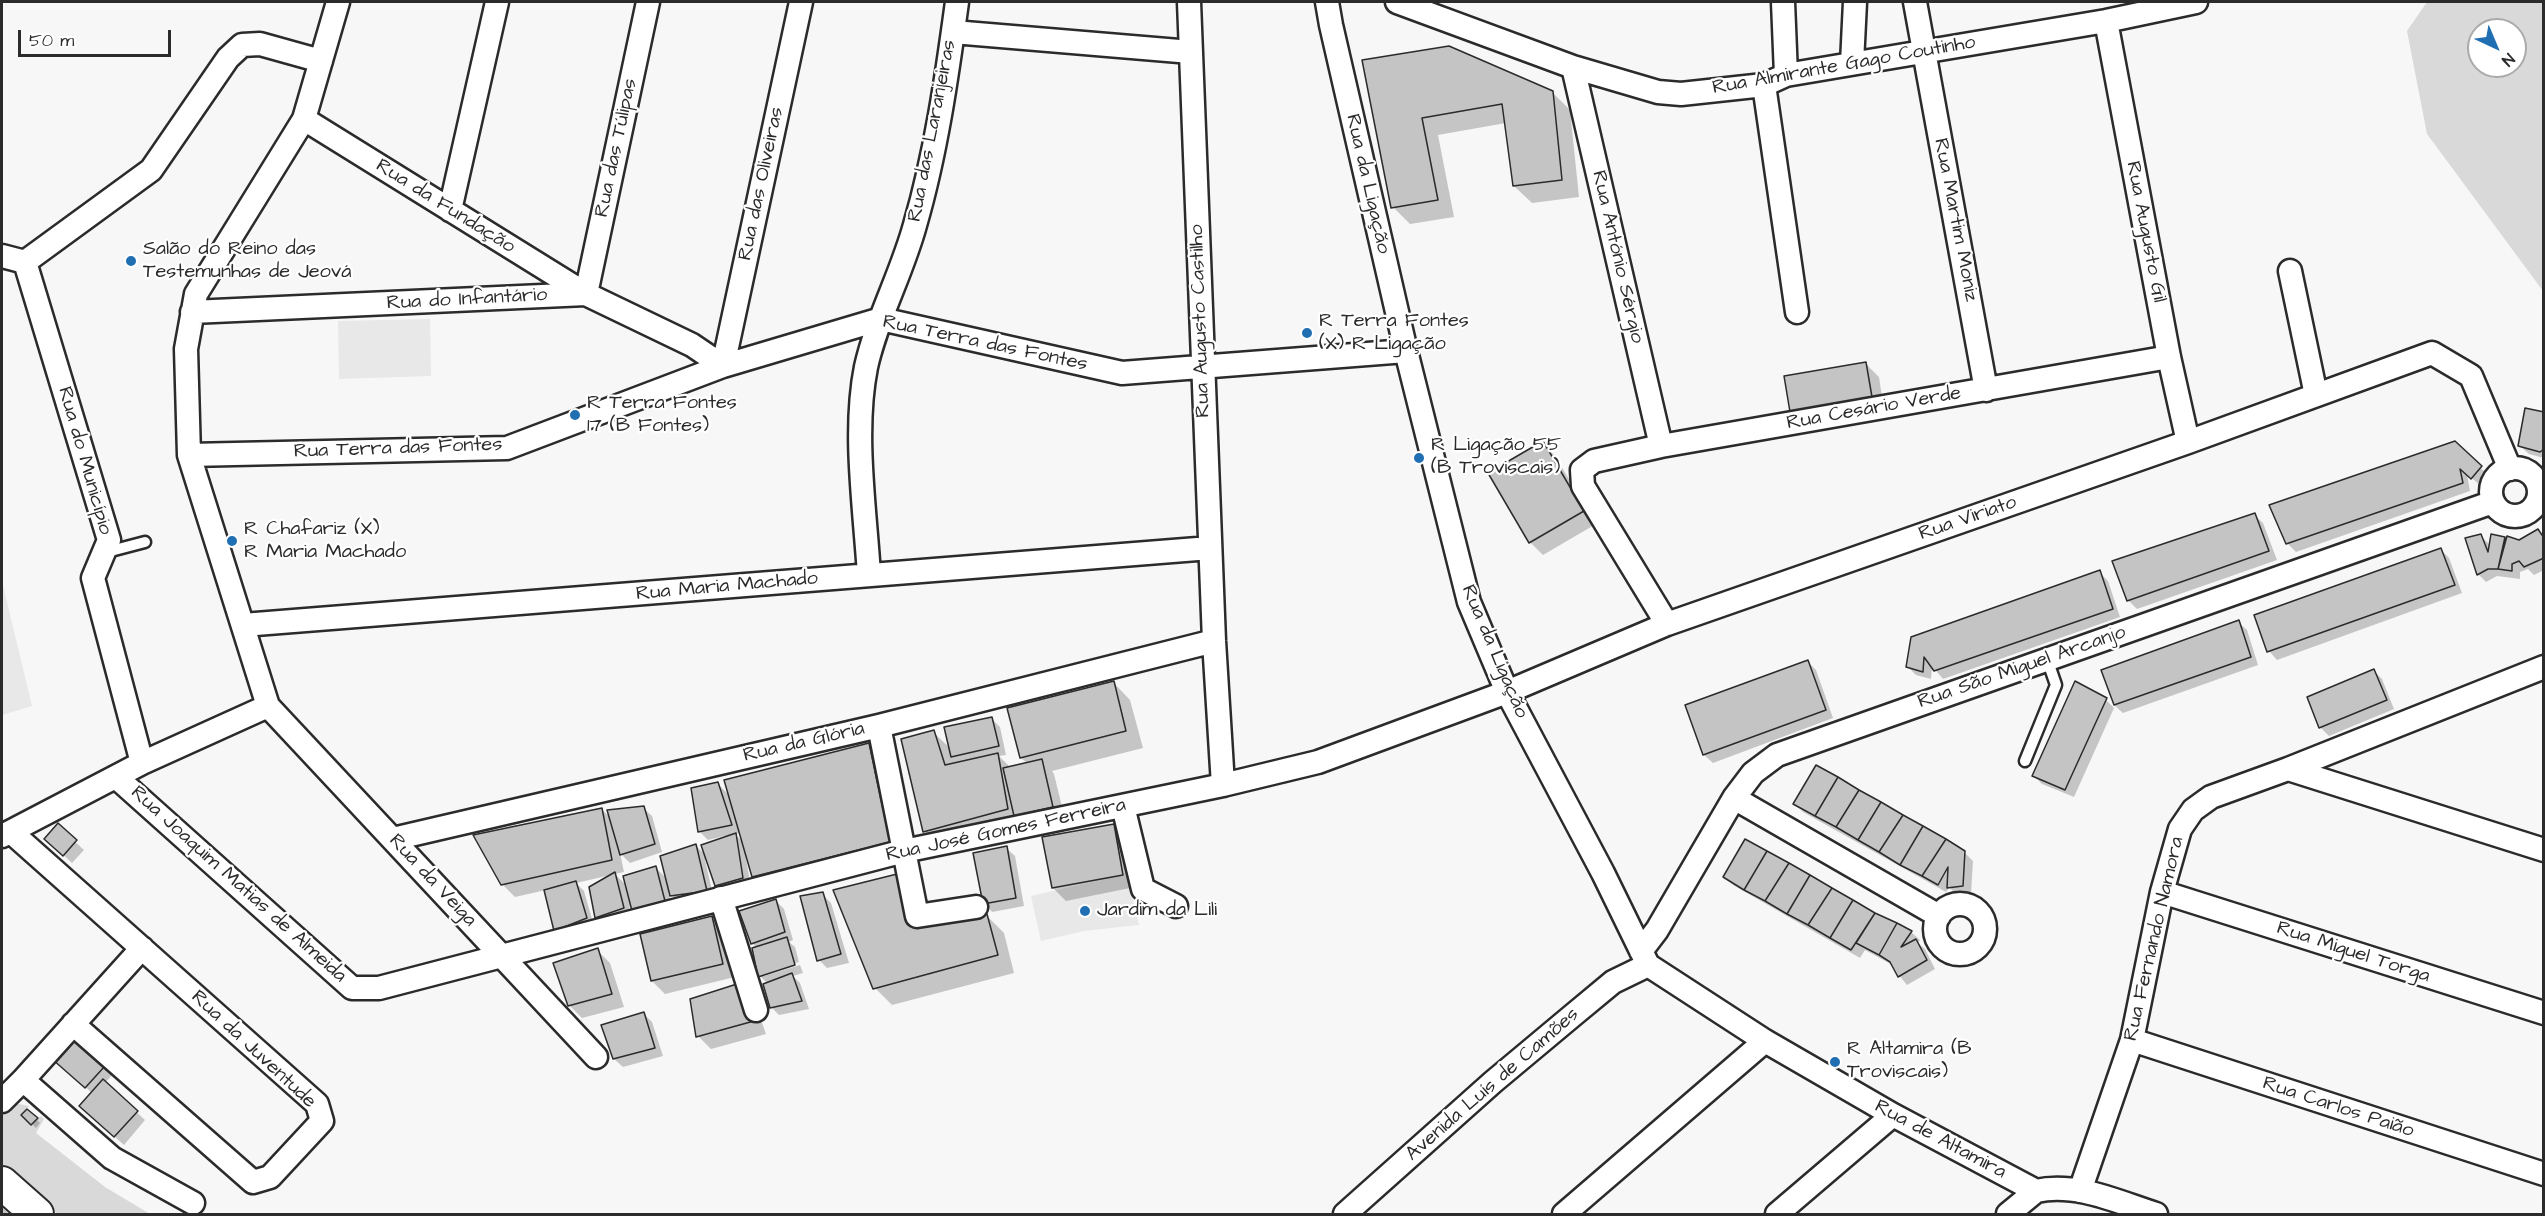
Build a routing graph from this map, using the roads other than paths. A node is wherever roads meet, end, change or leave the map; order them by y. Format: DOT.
graph roads {
  1 [pos="338,2"];
  2 [pos="497,2"];
  3 [pos="648,2"];
  4 [pos="801,2"];
  5 [pos="957,2"];
  6 [pos="1189,2"];
  7 [pos="1327,2"];
  8 [pos="1396,2"];
  9 [pos="1783,2"];
  10 [pos="1855,2"];
  11 [pos="1915,2"];
  12 [pos="2196,2"];
  13 [pos="2106,21"];
  14 [pos="953,32"];
  15 [pos="1923,51"];
  16 [pos="1191,52"];
  17 [pos="321,61"];
  18 [pos="1852,63"];
  19 [pos="1574,68"];
  20 [pos="1786,75"];
  21 [pos="1764,85"];
  22 [pos="304,119"];
  23 [pos="450,210"];
  24 [pos="2,256"];
  25 [pos="26,262"];
  26 [pos="542,267"];
  27 [pos="2290,271"];
  28 [pos="586,294"];
  29 [pos="531,298"];
  30 [pos="192,312"];
  31 [pos="1797,312"];
  32 [pos="881,319"];
  33 [pos="1406,351"];
  34 [pos="2169,357"];
  35 [pos="723,366"];
  36 [pos="1203,367"];
  37 [pos="1986,390"];
  38 [pos="2316,396"];
  39 [pos="2188,442"];
  40 [pos="1662,446"];
  41 [pos="189,455"];
  42 [pos="2510,469"];
  43 [pos="2493,502"];
  44 [pos="145,542"];
  45 [pos="1210,548"];
  46 [pos="103,553"];
  47 [pos="869,575"];
  48 [pos="1667,624"];
  49 [pos="243,626"];
  50 [pos="1214,642"];
  51 [pos="2047,659"];
  52 [pos="2544,667"];
  53 [pos="1507,692"];
  54 [pos="268,706"];
  55 [pos="879,726"];
  56 [pos="2025,761"];
  57 [pos="142,764"];
  58 [pos="2288,769"];
  59 [pos="116,777"];
  60 [pos="1223,785"];
  61 [pos="1734,798"];
  62 [pos="1123,806"];
  63 [pos="6,834"];
  64 [pos="393,840"];
  65 [pos="2544,850"];
  66 [pos="904,851"];
  67 [pos="2162,892"];
  68 [pos="721,898"];
  69 [pos="1176,906"];
  70 [pos="976,907"];
  71 [pos="1939,916"];
  72 [pos="142,948"];
  73 [pos="501,955"];
  74 [pos="1645,958"];
  75 [pos="756,1010"];
  76 [pos="2544,1013"];
  77 [pos="73,1024"];
  78 [pos="2132,1040"];
  79 [pos="1765,1041"];
  80 [pos="596,1057"];
  81 [pos="23,1080"];
  82 [pos="2,1101"];
  83 [pos="1893,1115"];
  84 [pos="2544,1174"];
  85 [pos="2,1183"];
  86 [pos="2036,1191"];
  87 [pos="2080,1191"];
  88 [pos="193,1203"];
  89 [pos="1354,1212"];
  90 [pos="37,1215"];
  91 [pos="1564,1215"];
  92 [pos="1776,1215"];
  93 [pos="2008,1215"];
  94 [pos="2156,1215"];
  1 -- 17 [label="street"];
  2 -- 23 [label="street"];
  3 -- 28 [label="street, Rua das Túlipas"];
  4 -- 35 [label="street, Rua das Oliveiras"];
  5 -- 14 [label="street, Rua das Laranjeiras"];
  6 -- 16 [label="street, Rua Augusto Castilho"];
  7 -- 33 [label="street, Rua da Ligação"];
  8 -- 19 [label="street, Rua Almirante Gago Coutinho"];
  9 -- 20 [label="street"];
  10 -- 18 [label="street"];
  11 -- 15 [label="street, Rua Martim Moniz"];
  12 -- 13 [label="street, Rua Almirante Gago Coutinho"];
  13 -- 15 [label="street, Rua Almirante Gago Coutinho"];
  13 -- 34 [label="street, Rua Augusto Gil"];
  14 -- 16 [label="street"];
  14 -- 32 [label="street, Rua das Laranjeiras"];
  15 -- 18 [label="street, Rua Almirante Gago Coutinho"];
  15 -- 37 [label="street, Rua Martim Moniz"];
  16 -- 36 [label="street, Rua Augusto Castilho"];
  17 -- 22 [label="street"];
  17 -- 25 [label="street"];
  18 -- 20 [label="street, Rua Almirante Gago Coutinho"];
  19 -- 21 [label="street, Rua Almirante Gago Coutinho"];
  19 -- 40 [label="street, Rua António Sérgio"];
  20 -- 21 [label="street, Rua Almirante Gago Coutinho"];
  21 -- 31 [label="street"];
  22 -- 23 [label="street, Rua da Fundação"];
  22 -- 30 [label="street"];
  23 -- 26 [label="street, Rua da Fundação"];
  24 -- 25 [label="street"];
  25 -- 46 [label="street, Rua do Município"];
  26 -- 28 [label="street, Rua da Fundação"];
  26 -- 29 [label="street"];
  27 -- 38 [label="street"];
  28 -- 29 [label="street, Rua do Infantário"];
  28 -- 35 [label="street, Rua do Infantário"];
  29 -- 30 [label="street, Rua do Infantário"];
  30 -- 41 [label="street"];
  32 -- 35 [label="street, Rua Terra das Fontes"];
  32 -- 36 [label="street, Rua Terra das Fontes"];
  32 -- 47 [label="street, Rua das Laranjeiras"];
  33 -- 36 [label="street, Rua Terra das Fontes"];
  33 -- 53 [label="street, Rua da Ligação"];
  34 -- 37 [label="street, Rua Cesário Verde"];
  34 -- 39 [label="street, Rua Augusto Gil"];
  35 -- 41 [label="street, Rua Terra das Fontes"];
  36 -- 45 [label="street, Rua Augusto Castilho"];
  37 -- 40 [label="street, Rua Cesário Verde"];
  38 -- 39 [label="street, Rua Viriato"];
  38 -- 42 [label="street, Rua Viriato"];
  39 -- 48 [label="street, Rua Viriato"];
  40 -- 48 [label="street, Rua Cesário Verde"];
  41 -- 49 [label="street"];
  42 -- 43 [label="street"];
  42 -- 43 [label="street"];
  43 -- 51 [label="street, Rua São Miguel Arcanjo"];
  44 -- 46 [label="lane"];
  45 -- 47 [label="street, Rua Maria Machado"];
  45 -- 50 [label="street, Rua Augusto Castilho"];
  46 -- 57 [label="street, Rua do Município"];
  47 -- 49 [label="street, Rua Maria Machado"];
  48 -- 53 [label="street, Rua Viriato"];
  49 -- 54 [label="street"];
  50 -- 55 [label="street, Rua da Glória"];
  50 -- 60 [label="street, Rua Augusto Castilho"];
  51 -- 56 [label="lane"];
  51 -- 61 [label="street, Rua São Miguel Arcanjo"];
  52 -- 58 [label="street, Rua Fernando Namora"];
  53 -- 60 [label="street, Rua José Gomes Ferreira"];
  53 -- 74 [label="street, Rua da Ligação"];
  54 -- 57 [label="street"];
  54 -- 64 [label="street, Rua da Veiga"];
  55 -- 64 [label="street, Rua da Glória"];
  55 -- 66 [label="street"];
  57 -- 59 [label="street"];
  58 -- 65 [label="street"];
  58 -- 67 [label="street, Rua Fernando Namora"];
  59 -- 63 [label="street"];
  59 -- 73 [label="street, Rua Joaquim Matias de Almeida"];
  60 -- 62 [label="street, Rua José Gomes Ferreira"];
  61 -- 71 [label="street"];
  61 -- 74 [label="street, Rua São Miguel Arcanjo"];
  62 -- 66 [label="street, Rua José Gomes Ferreira"];
  62 -- 69 [label="street"];
  63 -- 72 [label="street, Rua da Juventude"];
  64 -- 73 [label="street, Rua da Veiga"];
  66 -- 68 [label="street, Rua José Gomes Ferreira"];
  66 -- 70 [label="street"];
  67 -- 76 [label="street, Rua Miguel Torga"];
  67 -- 78 [label="street, Rua Fernando Namora"];
  68 -- 73 [label="street, Rua José Gomes Ferreira"];
  68 -- 75 [label="street"];
  72 -- 77 [label="street"];
  72 -- 77 [label="street, Rua da Juventude"];
  73 -- 80 [label="street, Rua da Veiga"];
  74 -- 79 [label="street, Rua de Altamira"];
  74 -- 89 [label="street, Avenida Luís de Camões"];
  77 -- 81 [label="street"];
  78 -- 84 [label="street, Rua Carlos Paião"];
  78 -- 87 [label="street, Rua Fernando Namora"];
  79 -- 83 [label="street, Rua de Altamira"];
  79 -- 91 [label="street"];
  81 -- 82 [label="street"];
  81 -- 88 [label="street"];
  83 -- 86 [label="street, Rua de Altamira"];
  83 -- 92 [label="street"];
  85 -- 90 [label="street"];
  86 -- 87 [label="street"];
  86 -- 93 [label="street"];
  87 -- 94 [label="street"];
}
